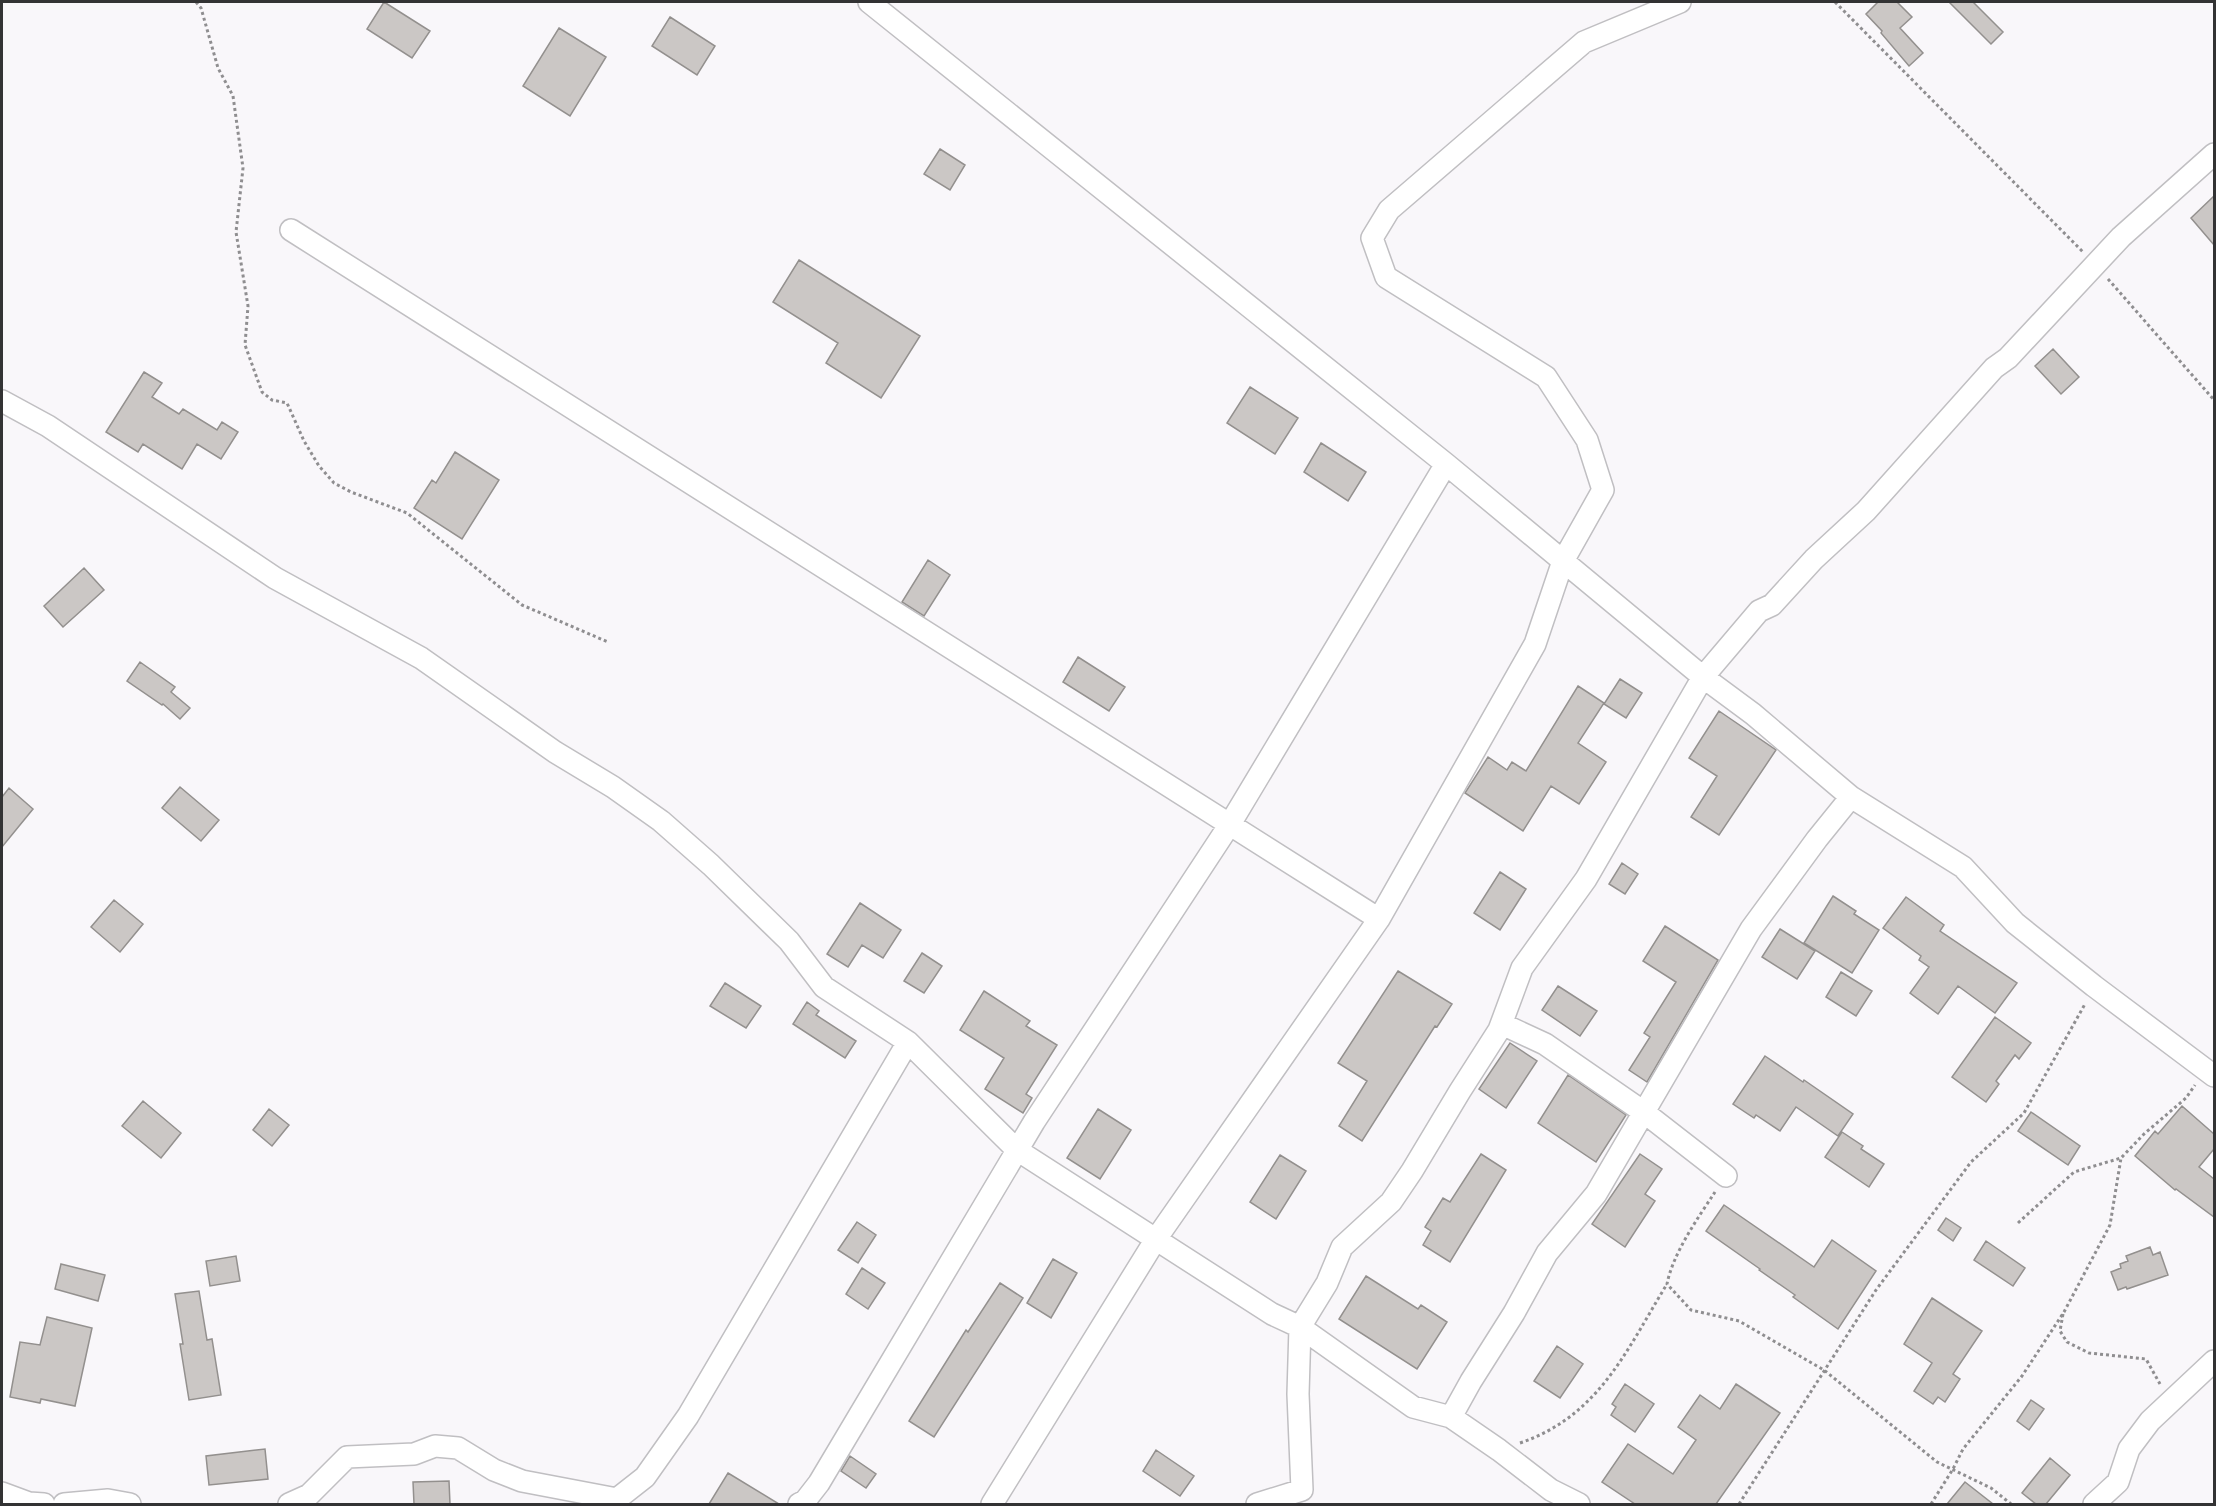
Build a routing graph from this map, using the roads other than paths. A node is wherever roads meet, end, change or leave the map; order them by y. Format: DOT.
graph roads {
  1 [pos="869,2"];
  2 [pos="1680,2"];
  3 [pos="2214,154"];
  4 [pos="291,230"];
  5 [pos="2,401"];
  6 [pos="1446,464"];
  7 [pos="1563,561"];
  8 [pos="1703,677"];
  9 [pos="1851,797"];
  10 [pos="1230,824"];
  11 [pos="1379,918"];
  12 [pos="1502,1024"];
  13 [pos="908,1042"];
  14 [pos="2210,1072"];
  15 [pos="1645,1113"];
  16 [pos="1017,1150"];
  17 [pos="1726,1176"];
  18 [pos="1156,1239"];
  19 [pos="1300,1327"];
  20 [pos="2214,1361"];
  21 [pos="1451,1418"];
  22 [pos="2,1493"];
  23 [pos="2107,1501"];
  24 [pos="810,1502"];
  25 [pos="44,1504"];
  26 [pos="64,1504"];
  27 [pos="130,1504"];
  28 [pos="289,1504"];
  29 [pos="992,1504"];
  30 [pos="1257,1504"];
  31 [pos="1579,1504"];
  1 -- 6 [label="street"];
  2 -- 7 [label="street"];
  3 -- 8 [label="street"];
  4 -- 10 [label="street"];
  5 -- 13 [label="street"];
  6 -- 7 [label="street"];
  6 -- 10 [label="street"];
  7 -- 8 [label="street"];
  7 -- 11 [label="street"];
  8 -- 9 [label="street"];
  8 -- 12 [label="street"];
  9 -- 14 [label="street"];
  9 -- 15 [label="street"];
  10 -- 11 [label="street"];
  10 -- 16 [label="street"];
  11 -- 18 [label="street"];
  12 -- 15 [label="street"];
  12 -- 19 [label="street"];
  13 -- 16 [label="street"];
  13 -- 28 [label="street"];
  15 -- 17 [label="street"];
  15 -- 21 [label="street"];
  16 -- 18 [label="street"];
  16 -- 24 [label="street"];
  18 -- 19 [label="street"];
  18 -- 29 [label="street"];
  19 -- 21 [label="street"];
  19 -- 30 [label="street"];
  20 -- 23 [label="street"];
  21 -- 31 [label="street"];
  22 -- 25 [label="street"];
  26 -- 27 [label="street"];
}
